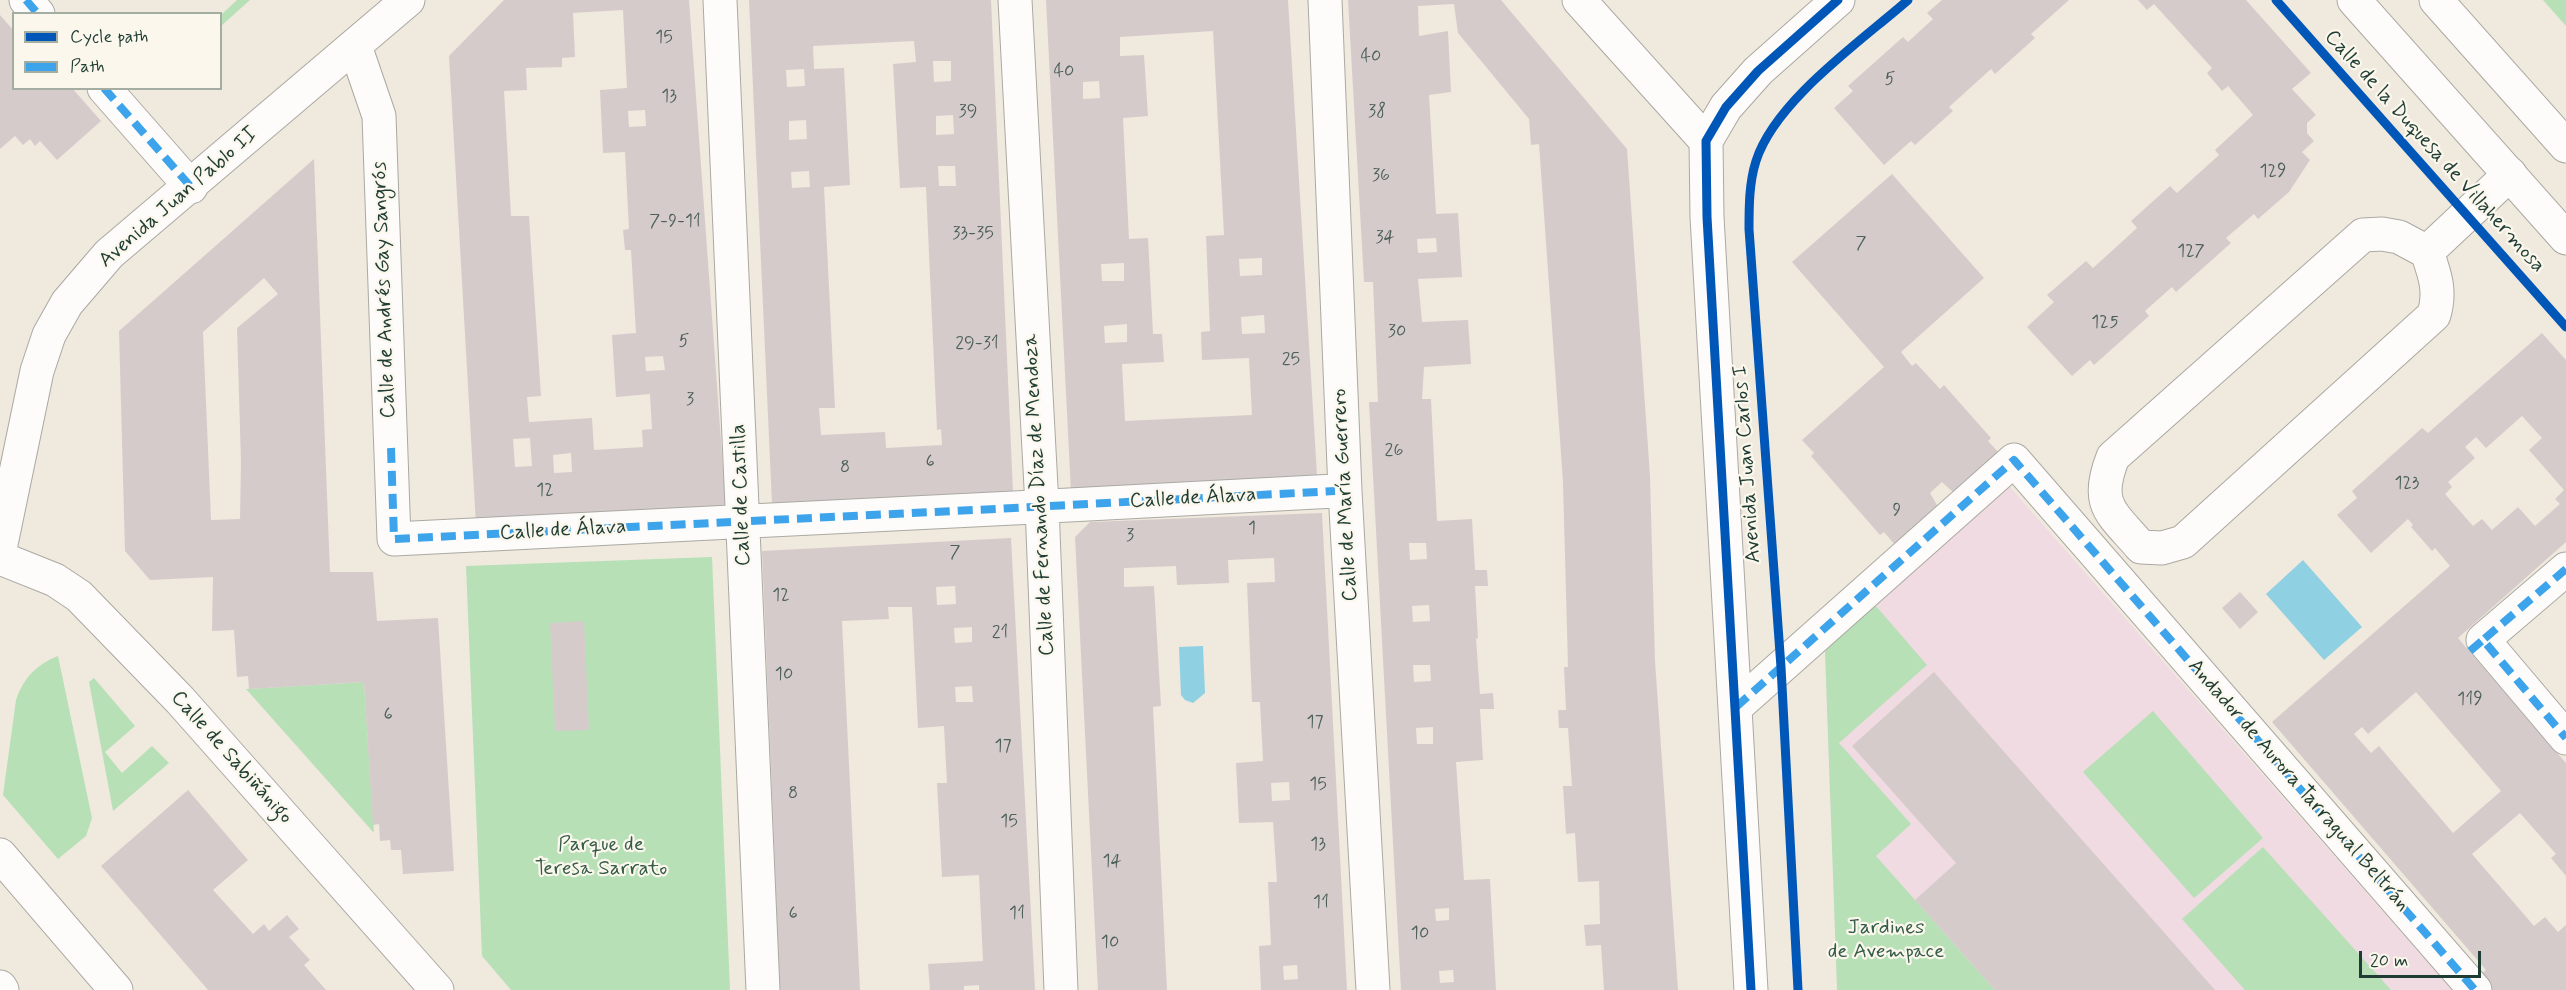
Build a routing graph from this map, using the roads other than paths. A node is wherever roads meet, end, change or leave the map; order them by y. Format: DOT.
graph roads {
  1 [pos="26,0"];
  2 [pos="408,0"];
  3 [pos="720,0"];
  4 [pos="1015,0"];
  5 [pos="1325,0"];
  6 [pos="1578,0"];
  7 [pos="1838,0"];
  8 [pos="2354,0"];
  9 [pos="2436,0"];
  10 [pos="36,12"];
  11 [pos="355,46"];
  12 [pos="106,90"];
  13 [pos="1706,141"];
  14 [pos="2566,146"];
  15 [pos="2510,174"];
  16 [pos="191,187"];
  17 [pos="2566,238"];
  18 [pos="2427,252"];
  19 [pos="1335,491"];
  20 [pos="394,539"];
  21 [pos="0,549"];
  22 [pos="0,558"];
  23 [pos="2566,569"];
  24 [pos="1736,707"];
  25 [pos="2566,738"];
  26 [pos="0,855"];
  27 [pos="116,990"];
  28 [pos="437,990"];
  29 [pos="763,990"];
  30 [pos="1061,990"];
  31 [pos="1373,990"];
  32 [pos="1751,990"];
  33 [pos="2475,990"];
  1 -- 10 [label="street"];
  2 -- 11 [label="street, Avenida Juan Pablo II"];
  3 -- 29 [label="street, Calle de Castilla"];
  4 -- 30 [label="street, Calle de Fernando Díaz de Mendoza"];
  5 -- 31 [label="street, Calle de María Guerrero"];
  6 -- 13 [label="street"];
  7 -- 13 [label="street"];
  8 -- 15 [label="street, Calle de la Duquesa de Villahermosa"];
  9 -- 14 [label="street"];
  11 -- 16 [label="street, Avenida Juan Pablo II"];
  11 -- 20 [label="street, Calle de Andrés Gay Sangrós"];
  12 -- 16 [label="street"];
  13 -- 24 [label="street, Avenida Juan Carlos I"];
  15 -- 17 [label="street, Calle de la Duquesa de Villahermosa"];
  15 -- 18 [label="street"];
  16 -- 21 [label="street, Avenida Juan Pablo II"];
  18 -- 18 [label="street"];
  19 -- 20 [label="street, Calle de Álava"];
  22 -- 28 [label="street, Calle de Sabiñánigo"];
  23 -- 25 [label="street"];
  24 -- 32 [label="street, Avenida Juan Carlos I"];
  24 -- 33 [label="street, Andador de Aurora Tarragual Beltrán"];
  26 -- 27 [label="street"];
}
